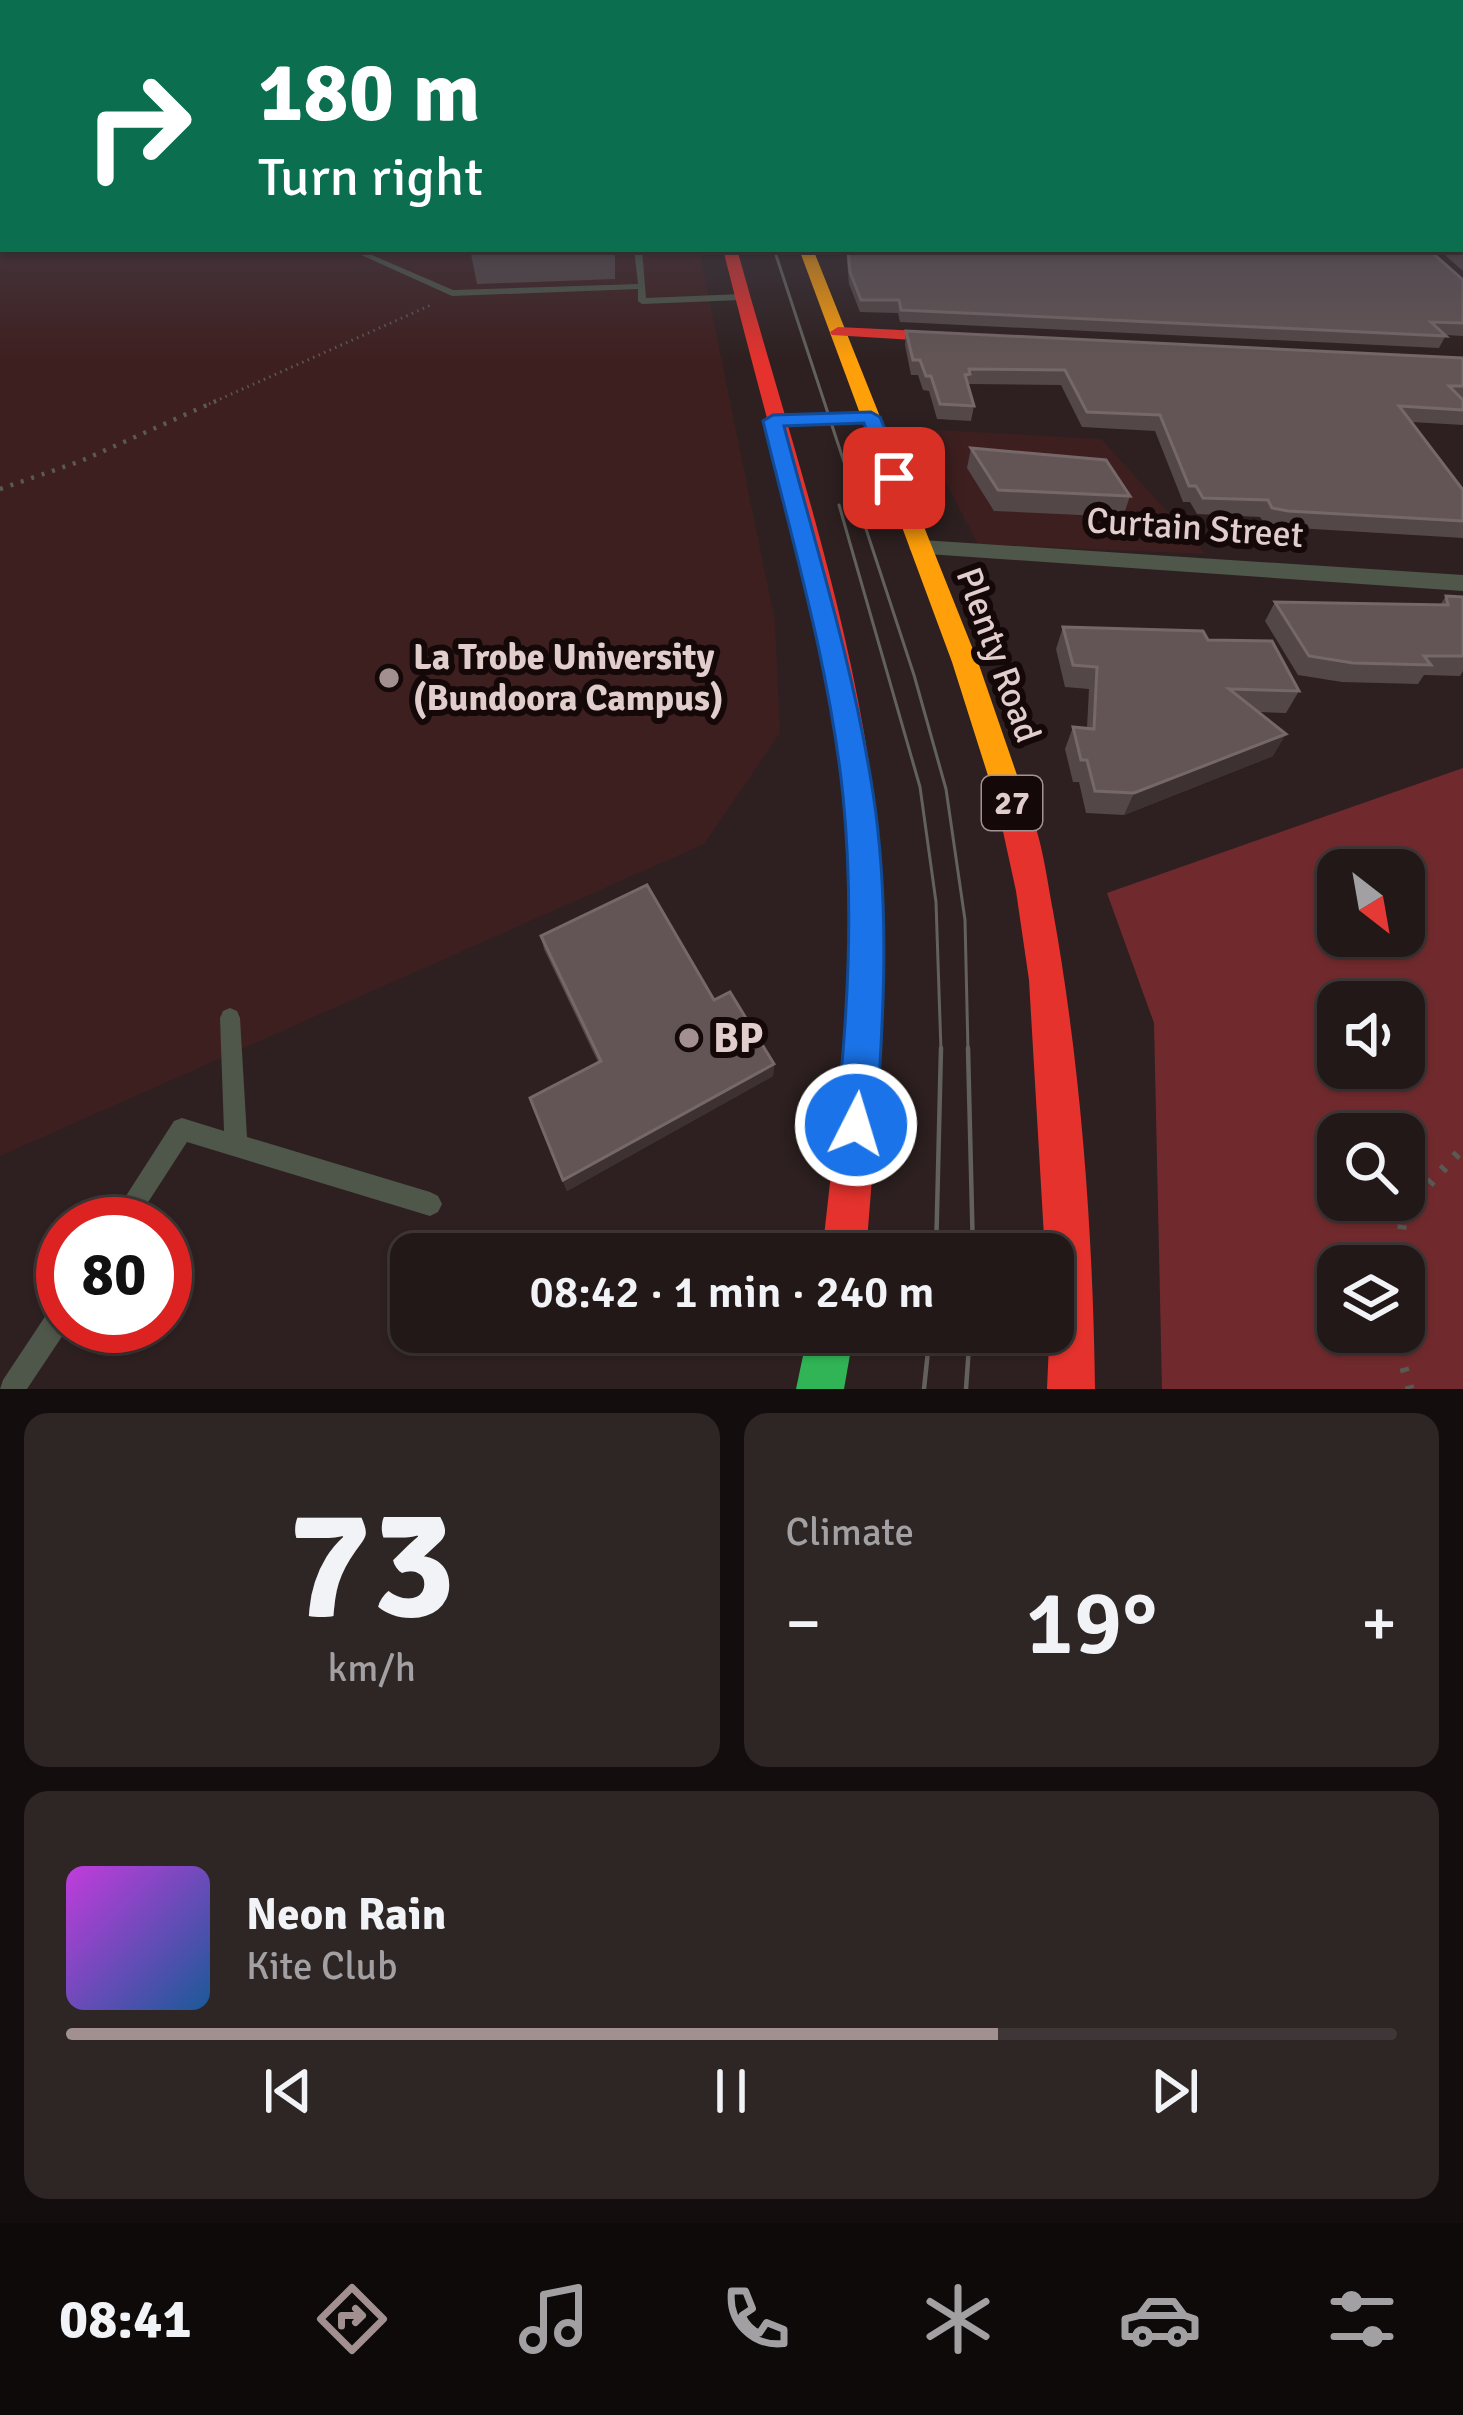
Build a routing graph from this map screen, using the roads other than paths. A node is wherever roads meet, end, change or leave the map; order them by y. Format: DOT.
graph roads {
  1 [pos="359,252"];
  2 [pos="638,252"];
  3 [pos="731,252"];
  4 [pos="807,252"];
  5 [pos="642,286"];
  6 [pos="741,297"];
  7 [pos="838,332"];
  8 [pos="988,340"];
  9 [pos="871,417"];
  10 [pos="773,421"];
  11 [pos="922,548"];
  12 [pos="1463,583"];
  13 [pos="230,1018"];
  14 [pos="236,1145"];
  15 [pos="138,1197"];
  16 [pos="430,1204"];
  17 [pos="846,1233"];
  18 [pos="36,1353"];
  19 [pos="827,1353"];
  20 [pos="13,1389"];
  21 [pos="820,1389"];
  22 [pos="1071,1389"];
  1 -- 5 [label="lane"];
  2 -- 5 [label="lane"];
  3 -- 6 [label="main road"];
  4 -- 7 [label="main road, Plenty Road / 27"];
  5 -- 6 [label="lane"];
  6 -- 10 [label="main road"];
  7 -- 8 [label="main road"];
  7 -- 9 [label="main road, Plenty Road / 27"];
  9 -- 10 [label="main road"];
  9 -- 11 [label="main road, Plenty Road / 27"];
  10 -- 17 [label="main road"];
  11 -- 12 [label="street, Curtain Street"];
  11 -- 22 [label="main road, Plenty Road / 27"];
  13 -- 14 [label="lane"];
  14 -- 15 [label="lane"];
  14 -- 16 [label="lane"];
  18 -- 20 [label="lane"];
  19 -- 21 [label="main road"];
}
